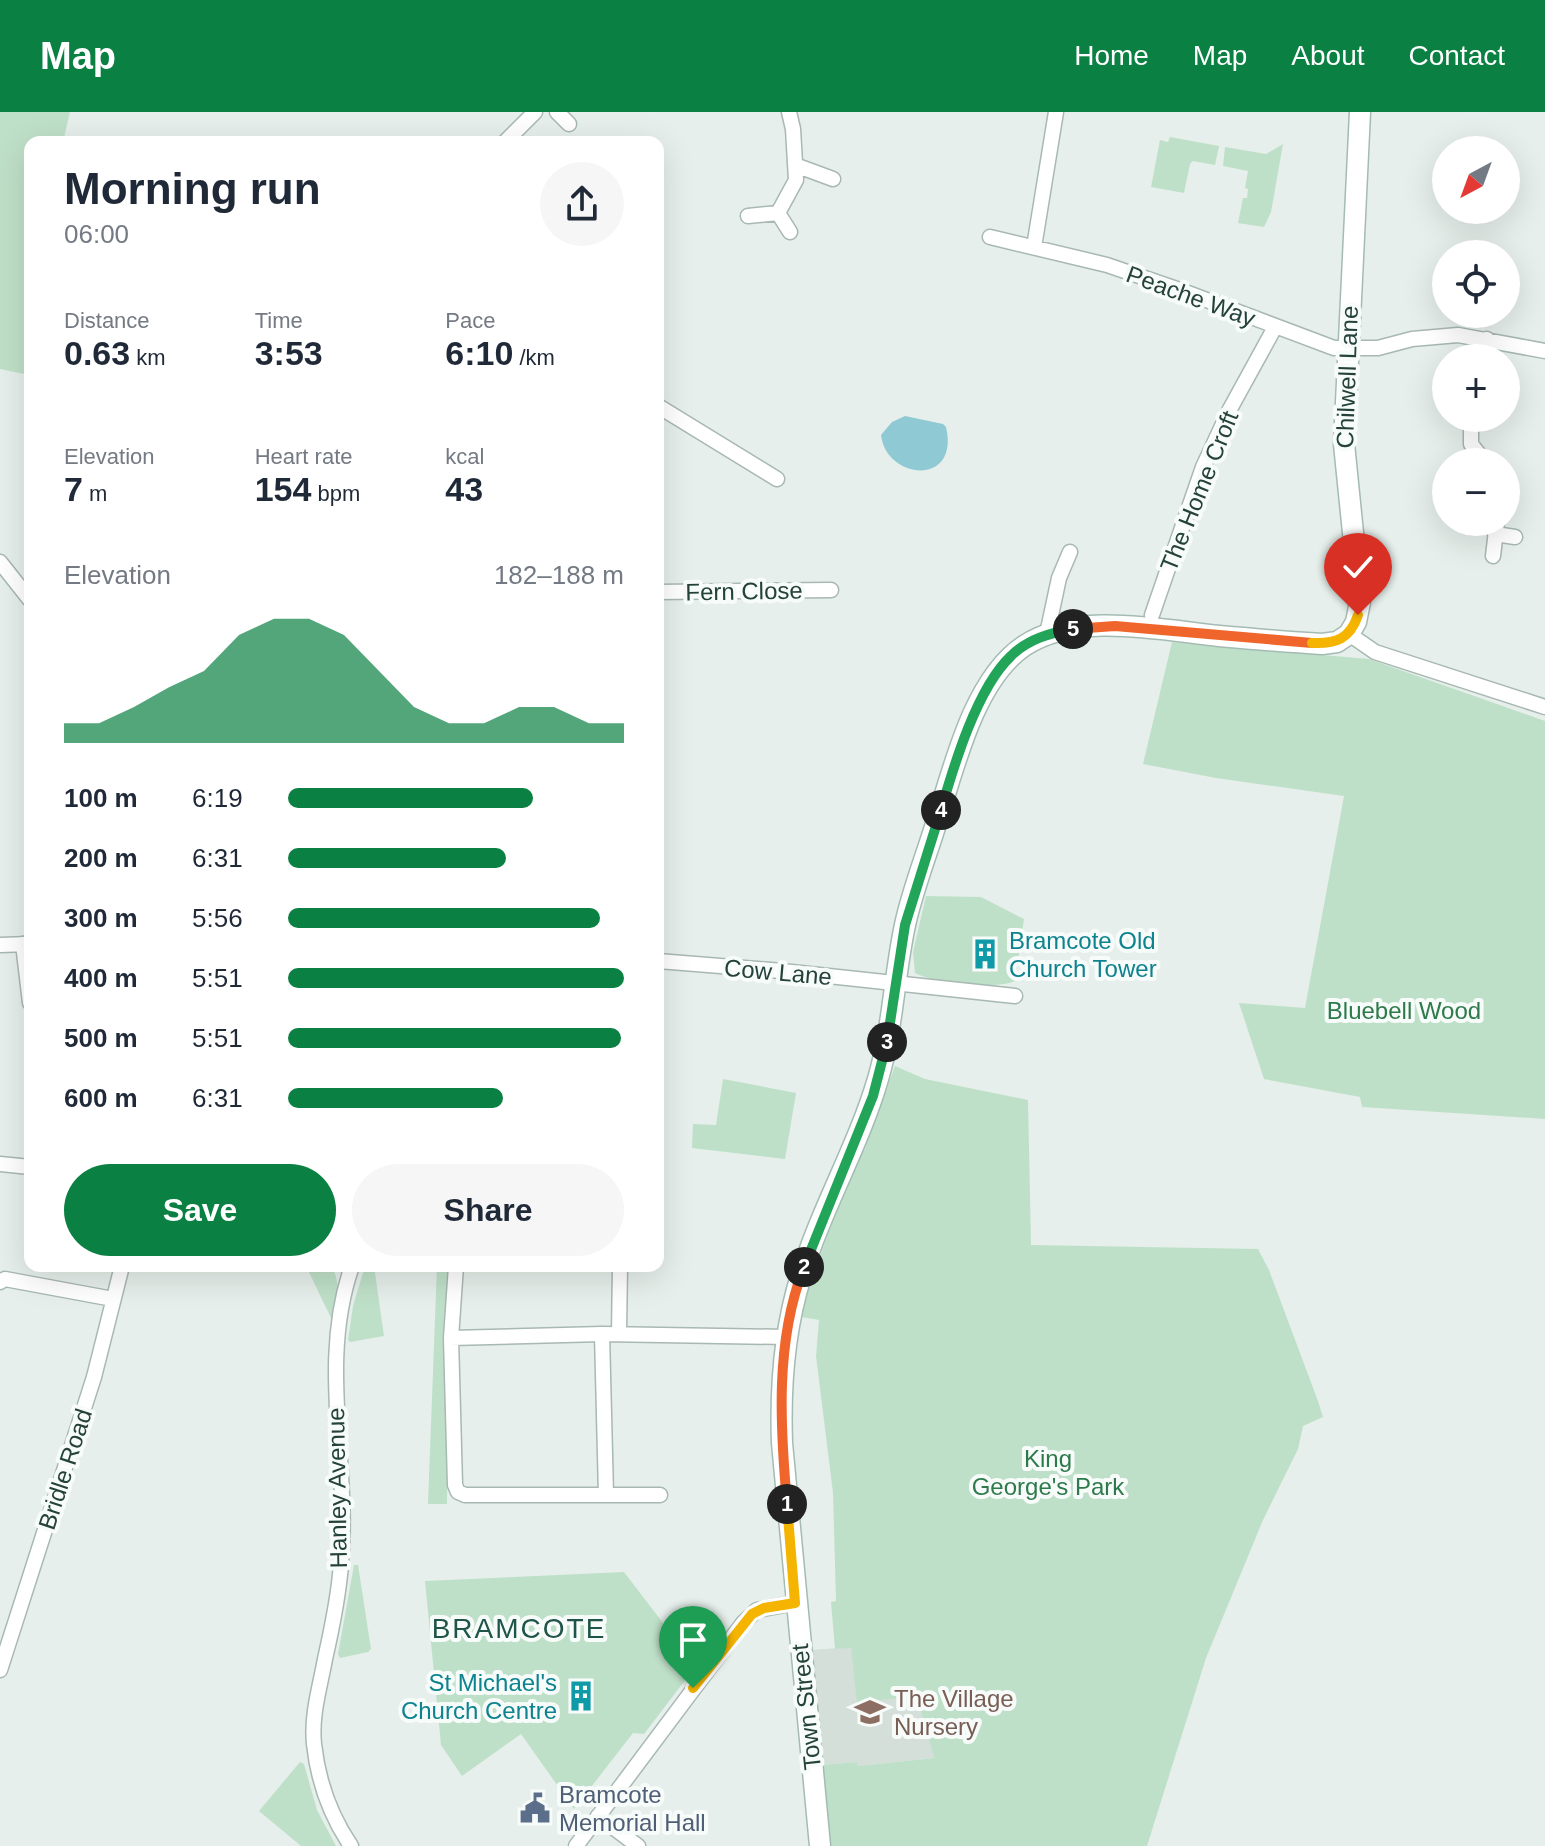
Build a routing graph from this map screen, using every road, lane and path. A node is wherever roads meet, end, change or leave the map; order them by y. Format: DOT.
graph roads {
  1 [pos="535,112"];
  2 [pos="557,112"];
  3 [pos="789,112"];
  4 [pos="1056,112"];
  5 [pos="1360,112"];
  6 [pos="569,124"];
  7 [pos="511,136"];
  8 [pos="795,165"];
  9 [pos="833,179"];
  10 [pos="778,213"];
  11 [pos="748,216"];
  12 [pos="790,232"];
  13 [pos="990,237"];
  14 [pos="1034,247"];
  15 [pos="1275,327"];
  16 [pos="1487,339"];
  17 [pos="1486,344"];
  18 [pos="1346,350"];
  19 [pos="1545,351"];
  20 [pos="664,410"];
  21 [pos="777,479"];
  22 [pos="1495,536"];
  23 [pos="1070,552"];
  24 [pos="1493,556"];
  25 [pos="0,562"];
  26 [pos="831,590"];
  27 [pos="24,592"];
  28 [pos="664,592"];
  29 [pos="1152,615"];
  30 [pos="1047,634"];
  31 [pos="1347,636"];
  32 [pos="1545,707"];
  33 [pos="24,944"];
  34 [pos="0,945"];
  35 [pos="664,962"];
  36 [pos="897,983"];
  37 [pos="1015,996"];
  38 [pos="0,1164"];
  39 [pos="24,1166"];
  40 [pos="120,1272"];
  41 [pos="350,1272"];
  42 [pos="456,1272"];
  43 [pos="620,1272"];
  44 [pos="0,1282"];
  45 [pos="113,1299"];
  46 [pos="619,1333"];
  47 [pos="602,1334"];
  48 [pos="786,1337"];
  49 [pos="451,1338"];
  50 [pos="606,1495"];
  51 [pos="660,1495"];
  52 [pos="795,1603"];
  53 [pos="0,1670"];
  54 [pos="598,1816"];
  55 [pos="351,1846"];
  56 [pos="576,1846"];
  57 [pos="638,1846"];
  58 [pos="820,1846"];
  1 -- 7 [label="street"];
  2 -- 6 [label="street"];
  3 -- 8 [label="street"];
  4 -- 14 [label="street"];
  5 -- 18 [label="street, Chilwell Lane"];
  8 -- 9 [label="street"];
  8 -- 10 [label="street"];
  10 -- 11 [label="street"];
  10 -- 12 [label="street"];
  13 -- 14 [label="street, Peache Way"];
  14 -- 15 [label="street, Peache Way"];
  15 -- 18 [label="street, Peache Way"];
  15 -- 29 [label="street, The Home Croft"];
  16 -- 17 [label="street"];
  16 -- 18 [label="street"];
  16 -- 19 [label="street"];
  18 -- 31 [label="street, Chilwell Lane"];
  20 -- 21 [label="street"];
  22 -- 24 [label="street"];
  23 -- 30 [label="street"];
  25 -- 27 [label="street"];
  26 -- 28 [label="street, Fern Close"];
  30 -- 31 [label="street, Town Street"];
  30 -- 36 [label="street, Town Street"];
  31 -- 32 [label="street"];
  33 -- 34 [label="street"];
  35 -- 36 [label="street, Cow Lane"];
  36 -- 37 [label="street, Cow Lane"];
  36 -- 48 [label="street, Town Street"];
  38 -- 39 [label="street"];
  40 -- 45 [label="street, Bridle Road"];
  41 -- 55 [label="street, Hanley Avenue"];
  42 -- 49 [label="street"];
  43 -- 46 [label="street"];
  44 -- 45 [label="street"];
  45 -- 53 [label="street, Bridle Road"];
  46 -- 47 [label="street"];
  46 -- 48 [label="street"];
  47 -- 49 [label="street"];
  47 -- 50 [label="street"];
  48 -- 52 [label="street, Town Street"];
  49 -- 50 [label="street"];
  50 -- 51 [label="street"];
  52 -- 54 [label="street"];
  52 -- 58 [label="street, Town Street"];
  54 -- 56 [label="street"];
  54 -- 57 [label="street"];
}
